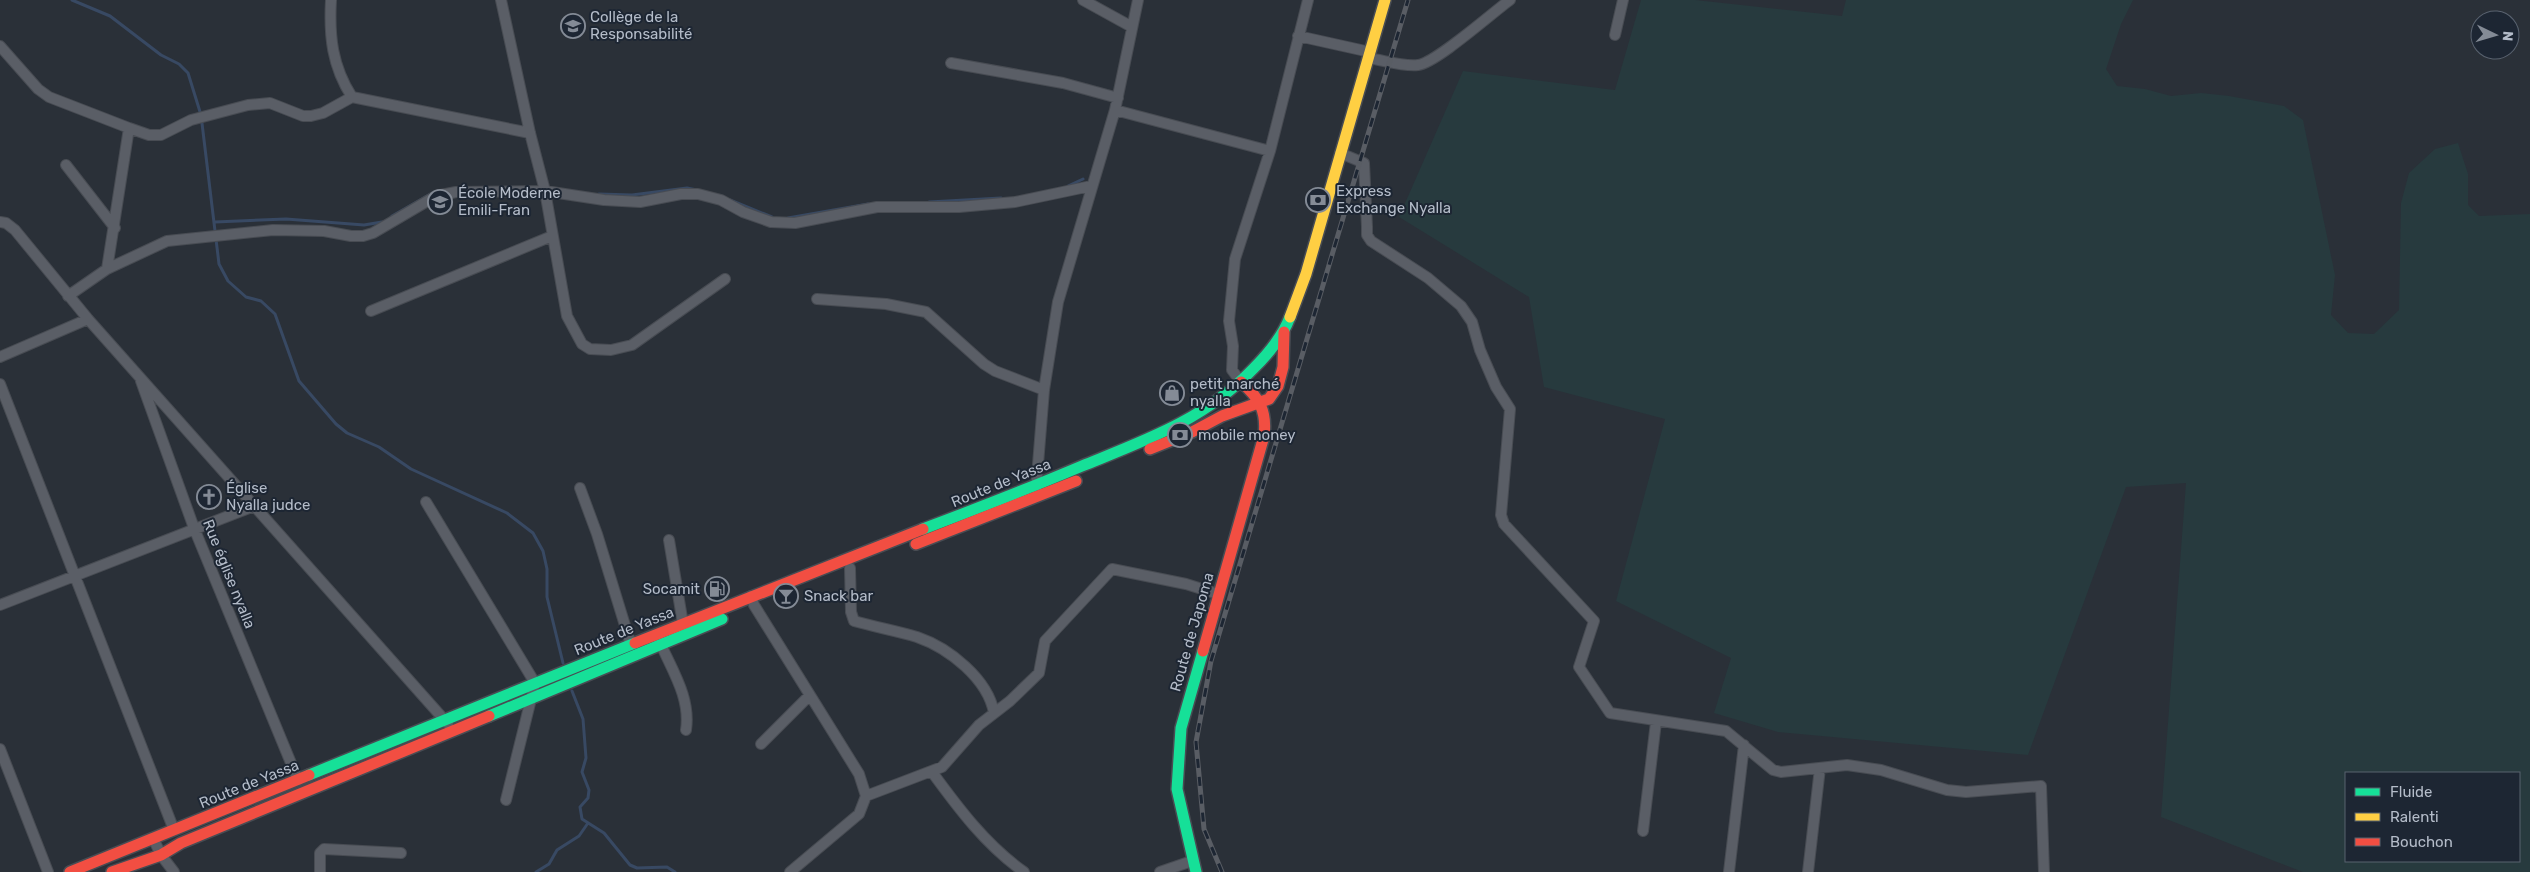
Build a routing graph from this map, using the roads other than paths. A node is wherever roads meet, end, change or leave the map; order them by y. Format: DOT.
graph roads {
  1 [pos="331,0"];
  2 [pos="501,0"];
  3 [pos="1083,0"];
  4 [pos="1138,0"];
  5 [pos="1308,0"];
  6 [pos="1385,0"];
  7 [pos="1510,0"];
  8 [pos="1623,0"];
  9 [pos="1132,27"];
  10 [pos="1298,36"];
  11 [pos="1615,36"];
  12 [pos="0,46"];
  13 [pos="1369,55"];
  14 [pos="951,64"];
  15 [pos="352,97"];
  16 [pos="1118,98"];
  17 [pos="1115,110"];
  18 [pos="129,128"];
  19 [pos="530,134"];
  20 [pos="1270,151"];
  21 [pos="1340,153"];
  22 [pos="66,165"];
  23 [pos="1091,186"];
  24 [pos="545,191"];
  25 [pos="0,222"];
  26 [pos="115,228"];
  27 [pos="552,236"];
  28 [pos="107,269"];
  29 [pos="725,279"];
  30 [pos="68,296"];
  31 [pos="817,299"];
  32 [pos="371,311"];
  33 [pos="88,319"];
  34 [pos="1284,332"];
  35 [pos="0,356"];
  36 [pos="138,376"];
  37 [pos="1241,382"];
  38 [pos="0,384"];
  39 [pos="1044,390"];
  40 [pos="1262,403"];
  41 [pos="1155,441"];
  42 [pos="580,488"];
  43 [pos="1037,491"];
  44 [pos="426,502"];
  45 [pos="254,506"];
  46 [pos="194,528"];
  47 [pos="669,540"];
  48 [pos="850,568"];
  49 [pos="75,576"];
  50 [pos="1218,594"];
  51 [pos="753,601"];
  52 [pos="0,605"];
  53 [pos="683,624"];
  54 [pos="659,640"];
  55 [pos="631,645"];
  56 [pos="535,683"];
  57 [pos="810,695"];
  58 [pos="531,699"];
  59 [pos="994,713"];
  60 [pos="445,721"];
  61 [pos="1656,722"];
  62 [pos="453,730"];
  63 [pos="686,730"];
  64 [pos="761,744"];
  65 [pos="1744,745"];
  66 [pos="0,749"];
  67 [pos="1820,768"];
  68 [pos="932,772"];
  69 [pos="298,780"];
  70 [pos="866,796"];
  71 [pos="506,800"];
  72 [pos="174,830"];
  73 [pos="1643,831"];
  74 [pos="153,838"];
  75 [pos="402,853"];
  76 [pos="161,855"];
  77 [pos="1194,867"];
  78 [pos="48,872"];
  79 [pos="70,872"];
  80 [pos="112,872"];
  81 [pos="174,872"];
  82 [pos="320,872"];
  83 [pos="790,872"];
  84 [pos="1024,872"];
  85 [pos="1160,872"];
  86 [pos="1729,872"];
  87 [pos="1808,872"];
  88 [pos="2044,872"];
  1 -- 15 [label="street"];
  2 -- 19 [label="street"];
  3 -- 9 [label="street"];
  4 -- 9 [label="street"];
  5 -- 10 [label="street"];
  6 -- 13 [label="main road"];
  7 -- 13 [label="street"];
  8 -- 11 [label="street"];
  9 -- 16 [label="street"];
  10 -- 13 [label="street"];
  10 -- 20 [label="street"];
  12 -- 18 [label="street"];
  13 -- 21 [label="main road"];
  14 -- 16 [label="street"];
  15 -- 18 [label="street"];
  15 -- 19 [label="street"];
  16 -- 17 [label="street"];
  17 -- 20 [label="street"];
  17 -- 23 [label="street"];
  18 -- 26 [label="street"];
  19 -- 24 [label="street"];
  20 -- 37 [label="street"];
  21 -- 34 [label="main road"];
  21 -- 61 [label="street"];
  22 -- 26 [label="street"];
  23 -- 24 [label="street"];
  23 -- 39 [label="street"];
  24 -- 27 [label="street"];
  24 -- 28 [label="street"];
  25 -- 30 [label="street"];
  26 -- 28 [label="street"];
  27 -- 29 [label="street"];
  27 -- 32 [label="street"];
  28 -- 30 [label="street"];
  30 -- 33 [label="street"];
  31 -- 39 [label="street"];
  33 -- 35 [label="street"];
  33 -- 36 [label="street"];
  34 -- 37 [label="main road, Route de Yassa"];
  34 -- 40 [label="main road"];
  36 -- 45 [label="street"];
  36 -- 46 [label="street, Rue église nyalla"];
  37 -- 40 [label="main road"];
  37 -- 41 [label="main road, Route de Yassa"];
  38 -- 49 [label="street"];
  39 -- 43 [label="street"];
  40 -- 41 [label="main road, Route de Yassa"];
  40 -- 50 [label="main road, Route de Japoma"];
  41 -- 43 [label="main road, Route de Yassa"];
  42 -- 55 [label="street"];
  43 -- 48 [label="main road, Route de Yassa"];
  43 -- 51 [label="main road, Route de Yassa"];
  44 -- 56 [label="street"];
  45 -- 46 [label="street"];
  45 -- 60 [label="street"];
  46 -- 49 [label="street"];
  46 -- 69 [label="street, Rue église nyalla"];
  47 -- 53 [label="street"];
  48 -- 51 [label="main road, Route de Yassa"];
  48 -- 59 [label="street"];
  49 -- 52 [label="street"];
  49 -- 72 [label="street"];
  50 -- 59 [label="street"];
  50 -- 77 [label="main road, Route de Japoma"];
  51 -- 53 [label="main road, Route de Yassa"];
  51 -- 54 [label="main road, Route de Yassa"];
  51 -- 57 [label="street"];
  53 -- 54 [label="main road, Route de Yassa"];
  54 -- 55 [label="main road, Route de Yassa"];
  54 -- 58 [label="main road, Route de Yassa"];
  54 -- 63 [label="street"];
  55 -- 56 [label="main road, Route de Yassa"];
  56 -- 58 [label="street"];
  56 -- 60 [label="main road, Route de Yassa"];
  57 -- 64 [label="street"];
  57 -- 70 [label="street"];
  58 -- 62 [label="main road, Route de Yassa"];
  58 -- 71 [label="street"];
  59 -- 68 [label="street"];
  60 -- 62 [label="street"];
  60 -- 69 [label="main road, Route de Yassa"];
  61 -- 65 [label="street"];
  61 -- 73 [label="street"];
  62 -- 76 [label="main road, Route de Yassa"];
  65 -- 67 [label="street"];
  65 -- 86 [label="street"];
  66 -- 78 [label="street"];
  67 -- 87 [label="street"];
  67 -- 88 [label="street"];
  68 -- 70 [label="street"];
  68 -- 84 [label="street"];
  69 -- 72 [label="main road, Route de Yassa"];
  70 -- 83 [label="street"];
  72 -- 74 [label="main road, Route de Yassa"];
  74 -- 76 [label="street"];
  74 -- 79 [label="main road, Route de Yassa"];
  75 -- 82 [label="street"];
  76 -- 80 [label="main road, Route de Yassa"];
  76 -- 81 [label="street"];
  77 -- 85 [label="street"];
}
